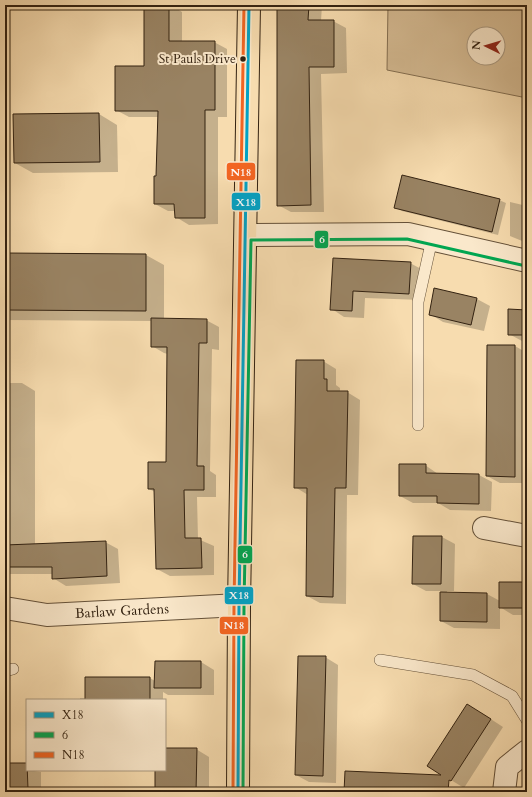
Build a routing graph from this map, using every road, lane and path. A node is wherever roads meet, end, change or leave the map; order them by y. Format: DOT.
graph roads {
  1 [pos="249,5"];
  2 [pos="246,235"];
  3 [pos="432,239"];
  4 [pos="527,261"];
  5 [pos="418,425"];
  6 [pos="484,528"];
  7 [pos="527,536"];
  8 [pos="239,605"];
  9 [pos="5,608"];
  10 [pos="380,660"];
  11 [pos="527,720"];
  12 [pos="527,751"];
  13 [pos="238,792"];
  14 [pos="504,792"];
  1 -- 2 [label="main road"];
  2 -- 3 [label="street"];
  2 -- 8 [label="main road"];
  3 -- 4 [label="street"];
  3 -- 5 [label="lane"];
  6 -- 7 [label="street"];
  8 -- 9 [label="street, Barlaw Gardens"];
  8 -- 13 [label="main road"];
  10 -- 11 [label="lane"];
  12 -- 14 [label="street"];
}
